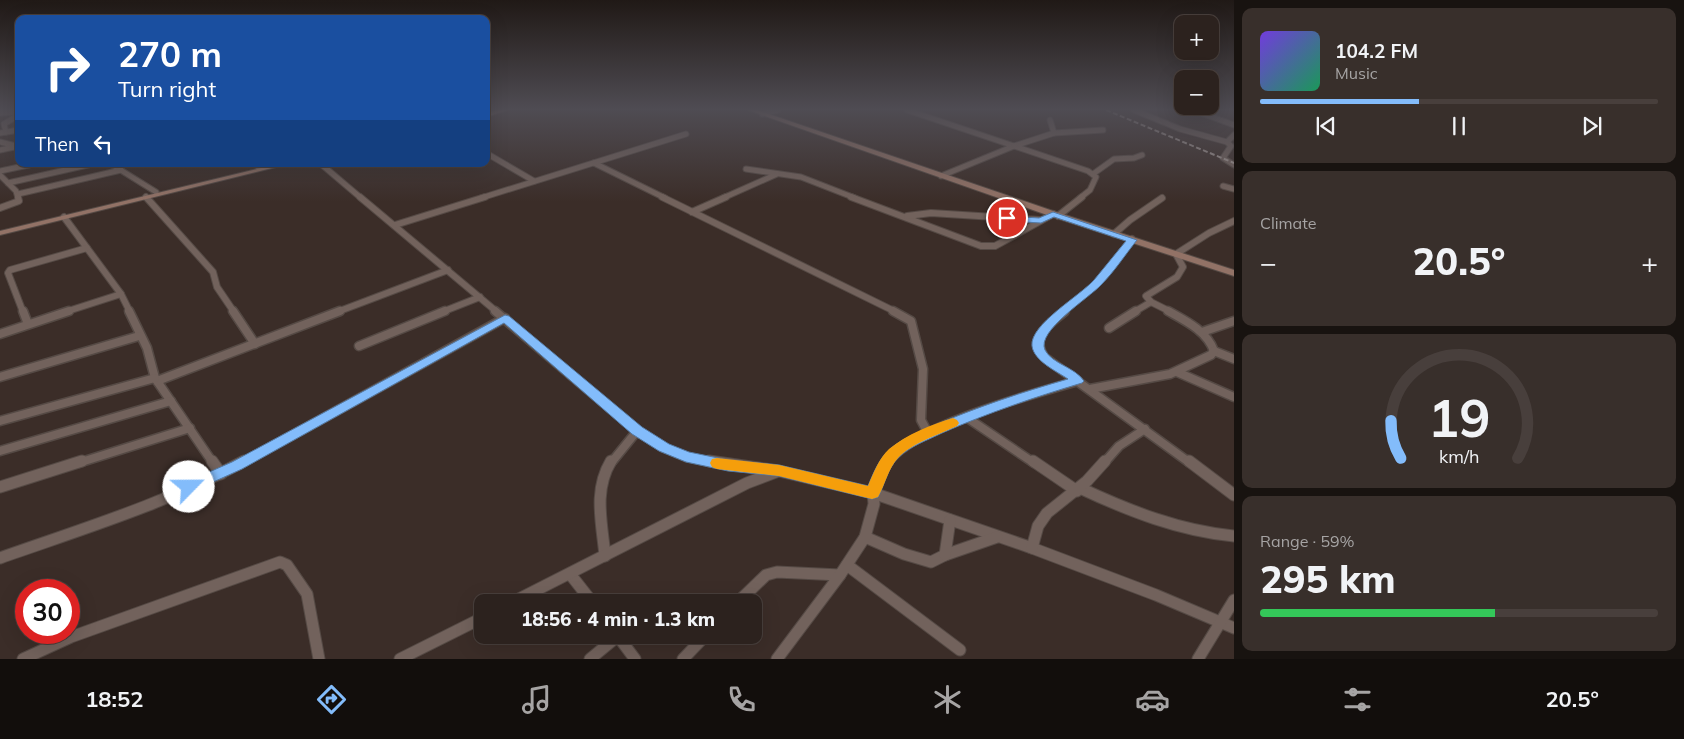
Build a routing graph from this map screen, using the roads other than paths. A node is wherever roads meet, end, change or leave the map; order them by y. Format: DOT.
graph roads {
  1 [pos="665,141"];
  2 [pos="839,141"];
  3 [pos="998,141"];
  4 [pos="1030,141"];
  5 [pos="1217,141"];
  6 [pos="0,142"];
  7 [pos="1231,145"];
  8 [pos="15,146"];
  9 [pos="15,146"];
  10 [pos="1014,146"];
  11 [pos="0,150"];
  12 [pos="490,155"];
  13 [pos="1142,155"];
  14 [pos="594,163"];
  15 [pos="1234,165"];
  16 [pos="22,167"];
  17 [pos="79,167"];
  18 [pos="116,167"];
  19 [pos="254,167"];
  20 [pos="272,167"];
  21 [pos="325,167"];
  22 [pos="746,169"];
  23 [pos="121,170"];
  24 [pos="0,173"];
  25 [pos="778,173"];
  26 [pos="1093,174"];
  27 [pos="941,176"];
  28 [pos="534,181"];
  29 [pos="8,183"];
  30 [pos="1223,186"];
  31 [pos="1234,189"];
  32 [pos="156,192"];
  33 [pos="18,194"];
  34 [pos="146,197"];
  35 [pos="1162,198"];
  36 [pos="0,208"];
  37 [pos="692,212"];
  38 [pos="1056,215"];
  39 [pos="904,216"];
  40 [pos="64,217"];
  41 [pos="1041,220"];
  42 [pos="1234,221"];
  43 [pos="394,225"];
  44 [pos="1222,226"];
  45 [pos="1234,229"];
  46 [pos="0,231"];
  47 [pos="1114,234"];
  48 [pos="1132,240"];
  49 [pos="88,248"];
  50 [pos="1176,254"];
  51 [pos="448,270"];
  52 [pos="1234,272"];
  53 [pos="121,294"];
  54 [pos="480,297"];
  55 [pos="1151,302"];
  56 [pos="505,318"];
  57 [pos="1234,321"];
  58 [pos="28,324"];
  59 [pos="1109,328"];
  60 [pos="1202,332"];
  61 [pos="0,334"];
  62 [pos="139,336"];
  63 [pos="255,344"];
  64 [pos="358,346"];
  65 [pos="1214,351"];
  66 [pos="1234,359"];
  67 [pos="1176,372"];
  68 [pos="0,377"];
  69 [pos="156,379"];
  70 [pos="1078,381"];
  71 [pos="1090,389"];
  72 [pos="1234,397"];
  73 [pos="171,401"];
  74 [pos="966,417"];
  75 [pos="0,420"];
  76 [pos="190,428"];
  77 [pos="1145,429"];
  78 [pos="637,431"];
  79 [pos="928,433"];
  80 [pos="0,451"];
  81 [pos="739,467"];
  82 [pos="779,471"];
  83 [pos="221,474"];
  84 [pos="747,483"];
  85 [pos="0,487"];
  86 [pos="1078,489"];
  87 [pos="872,493"];
  88 [pos="1234,495"];
  89 [pos="950,520"];
  90 [pos="997,536"];
  91 [pos="1234,536"];
  92 [pos="864,537"];
  93 [pos="1032,548"];
  94 [pos="946,555"];
  95 [pos="605,556"];
  96 [pos="0,558"];
  97 [pos="844,570"];
  98 [pos="570,574"];
  99 [pos="530,594"];
  100 [pos="586,594"];
  101 [pos="746,594"];
  102 [pos="1234,600"];
  103 [pos="474,622"];
  104 [pos="1220,622"];
  105 [pos="1234,628"];
  106 [pos="608,644"];
  107 [pos="623,644"];
  108 [pos="697,644"];
  109 [pos="960,650"];
  110 [pos="23,659"];
  111 [pos="319,659"];
  112 [pos="400,659"];
  113 [pos="590,659"];
  114 [pos="635,659"];
  115 [pos="683,659"];
  116 [pos="778,659"];
  117 [pos="1198,659"];
  1 -- 14 [label="street"];
  2 -- 27 [label="street"];
  3 -- 10 [label="street"];
  4 -- 10 [label="street"];
  5 -- 7 [label="street"];
  6 -- 8 [label="street"];
  7 -- 15 [label="street"];
  9 -- 11 [label="street"];
  10 -- 26 [label="street"];
  10 -- 27 [label="street"];
  12 -- 28 [label="street"];
  13 -- 26 [label="street"];
  14 -- 28 [label="street"];
  14 -- 37 [label="street"];
  16 -- 24 [label="street"];
  17 -- 29 [label="street"];
  18 -- 23 [label="street"];
  19 -- 32 [label="street"];
  20 -- 34 [label="street"];
  21 -- 43 [label="street"];
  22 -- 25 [label="street"];
  23 -- 32 [label="street"];
  23 -- 33 [label="street"];
  24 -- 29 [label="street"];
  25 -- 37 [label="street"];
  25 -- 39 [label="street"];
  26 -- 38 [label="street"];
  27 -- 38 [label="street"];
  28 -- 43 [label="street"];
  29 -- 33 [label="street"];
  30 -- 31 [label="street"];
  32 -- 46 [label="street"];
  33 -- 36 [label="street"];
  34 -- 40 [label="street"];
  34 -- 63 [label="street"];
  35 -- 47 [label="street"];
  37 -- 79 [label="street"];
  38 -- 41 [label="street"];
  38 -- 47 [label="street"];
  39 -- 41 [label="street"];
  39 -- 41 [label="street"];
  40 -- 46 [label="street"];
  40 -- 49 [label="street"];
  42 -- 44 [label="street"];
  43 -- 51 [label="street"];
  44 -- 45 [label="street"];
  44 -- 50 [label="street"];
  47 -- 48 [label="street"];
  48 -- 50 [label="street"];
  48 -- 70 [label="street"];
  49 -- 53 [label="street"];
  49 -- 58 [label="street"];
  50 -- 52 [label="street"];
  50 -- 55 [label="street"];
  51 -- 54 [label="street"];
  51 -- 63 [label="street"];
  53 -- 58 [label="street"];
  53 -- 62 [label="street"];
  54 -- 56 [label="street"];
  54 -- 64 [label="street"];
  55 -- 59 [label="street"];
  55 -- 60 [label="street"];
  56 -- 78 [label="street"];
  56 -- 83 [label="street"];
  57 -- 60 [label="street"];
  58 -- 61 [label="street"];
  60 -- 65 [label="street"];
  62 -- 68 [label="street"];
  62 -- 69 [label="street"];
  63 -- 69 [label="street"];
  65 -- 66 [label="street"];
  65 -- 67 [label="street"];
  67 -- 71 [label="street"];
  67 -- 72 [label="street"];
  69 -- 73 [label="street"];
  69 -- 75 [label="street"];
  70 -- 71 [label="street"];
  70 -- 74 [label="street"];
  71 -- 77 [label="street"];
  73 -- 76 [label="street"];
  73 -- 80 [label="street"];
  74 -- 79 [label="street"];
  74 -- 86 [label="street"];
  76 -- 83 [label="street"];
  76 -- 85 [label="street"];
  77 -- 86 [label="street"];
  77 -- 88 [label="street"];
  78 -- 81 [label="street"];
  78 -- 95 [label="street"];
  79 -- 87 [label="street"];
  81 -- 82 [label="street"];
  81 -- 84 [label="street"];
  82 -- 84 [label="street"];
  82 -- 87 [label="street"];
  83 -- 96 [label="street"];
  84 -- 95 [label="street"];
  86 -- 91 [label="street"];
  86 -- 93 [label="street"];
  87 -- 89 [label="street"];
  87 -- 92 [label="street"];
  89 -- 90 [label="street"];
  89 -- 94 [label="street"];
  90 -- 93 [label="street"];
  90 -- 94 [label="street"];
  92 -- 94 [label="street"];
  92 -- 97 [label="street"];
  93 -- 104 [label="street"];
  95 -- 98 [label="street"];
  97 -- 101 [label="street"];
  97 -- 109 [label="street"];
  97 -- 116 [label="street"];
  98 -- 99 [label="street"];
  98 -- 100 [label="street"];
  102 -- 104 [label="street"];
  103 -- 112 [label="street"];
  104 -- 105 [label="street"];
  104 -- 117 [label="street"];
  106 -- 113 [label="street"];
  107 -- 114 [label="street"];
  108 -- 115 [label="street"];
  110 -- 111 [label="street"];
}
